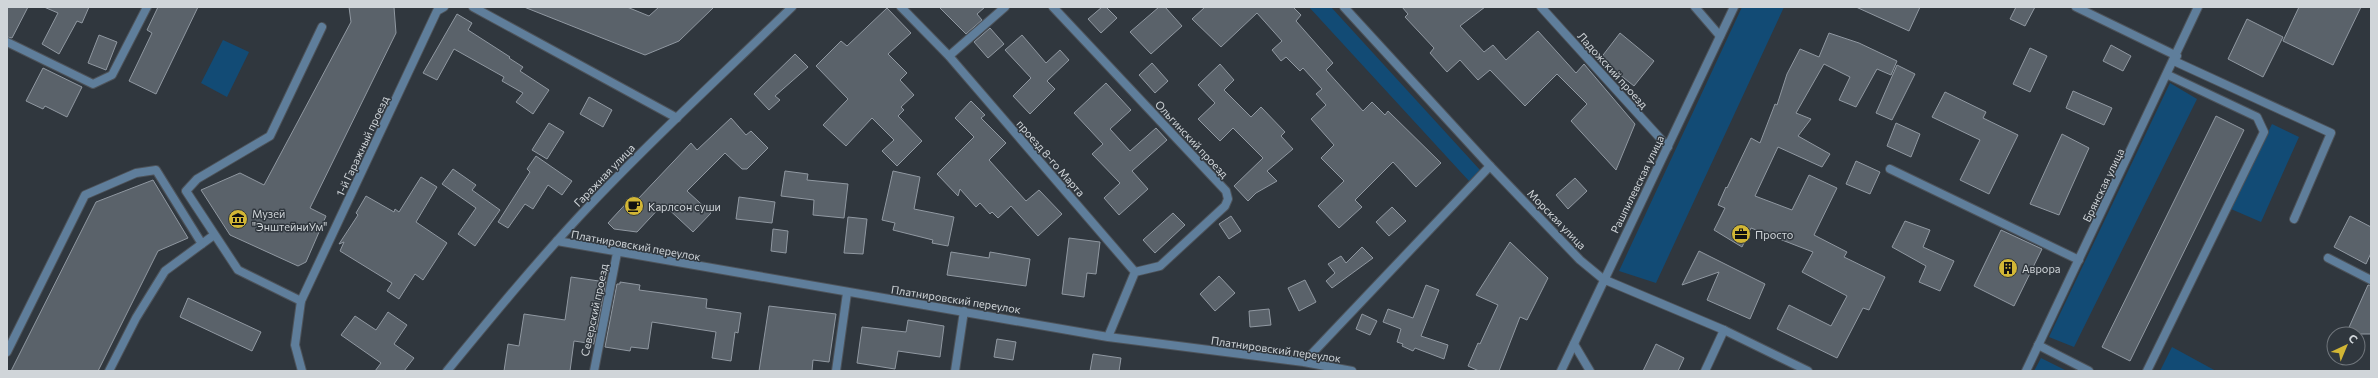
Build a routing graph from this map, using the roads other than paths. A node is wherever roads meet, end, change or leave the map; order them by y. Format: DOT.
graph roads {
  1 [pos="146,7"];
  2 [pos="473,7"];
  3 [pos="792,7"];
  4 [pos="901,7"];
  5 [pos="1005,7"];
  6 [pos="1053,7"];
  7 [pos="1344,7"];
  8 [pos="1541,7"];
  9 [pos="1695,7"];
  10 [pos="1734,7"];
  11 [pos="2076,7"];
  12 [pos="2198,7"];
  13 [pos="439,8"];
  14 [pos="322,27"];
  15 [pos="1720,36"];
  16 [pos="7,42"];
  17 [pos="949,56"];
  18 [pos="2176,58"];
  19 [pos="2168,75"];
  20 [pos="677,118"];
  21 [pos="1668,147"];
  22 [pos="1490,166"];
  23 [pos="1890,169"];
  24 [pos="2294,220"];
  25 [pos="214,235"];
  26 [pos="557,241"];
  27 [pos="202,244"];
  28 [pos="617,252"];
  29 [pos="2328,258"];
  30 [pos="2079,260"];
  31 [pos="1135,272"];
  32 [pos="1603,279"];
  33 [pos="2371,280"];
  34 [pos="847,293"];
  35 [pos="301,301"];
  36 [pos="964,311"];
  37 [pos="1724,330"];
  38 [pos="1108,337"];
  39 [pos="1574,344"];
  40 [pos="2038,345"];
  41 [pos="7,352"];
  42 [pos="1304,362"];
  43 [pos="109,371"];
  44 [pos="302,371"];
  45 [pos="447,371"];
  46 [pos="594,371"];
  47 [pos="836,371"];
  48 [pos="955,371"];
  49 [pos="1352,371"];
  50 [pos="1561,371"];
  51 [pos="1590,371"];
  52 [pos="1705,371"];
  53 [pos="1808,371"];
  54 [pos="2026,371"];
  55 [pos="2089,371"];
  56 [pos="2147,371"];
  1 -- 16 [label="street"];
  2 -- 20 [label="street"];
  3 -- 20 [label="street, Гаражная улица"];
  4 -- 17 [label="street, проезд 8-го Марта"];
  5 -- 17 [label="street"];
  6 -- 31 [label="street, Ольгинский проезд"];
  7 -- 22 [label="street, Морская улица"];
  8 -- 21 [label="street, Ладожский проезд"];
  9 -- 15 [label="street"];
  10 -- 15 [label="street, Рашпилевская улица"];
  11 -- 18 [label="street"];
  12 -- 18 [label="street, Брянская улица"];
  13 -- 35 [label="street, 1-й Гаражный проезд"];
  14 -- 25 [label="street"];
  15 -- 21 [label="street, Рашпилевская улица"];
  17 -- 31 [label="street, проезд 8-го Марта"];
  18 -- 19 [label="street, Брянская улица"];
  18 -- 24 [label="street"];
  19 -- 30 [label="street, Брянская улица"];
  19 -- 56 [label="street"];
  20 -- 26 [label="street, Гаражная улица"];
  21 -- 32 [label="street, Рашпилевская улица"];
  22 -- 32 [label="street, Морская улица"];
  22 -- 42 [label="street"];
  23 -- 30 [label="street"];
  25 -- 27 [label="street"];
  25 -- 35 [label="street"];
  26 -- 28 [label="street, Платнировский переулок"];
  26 -- 45 [label="street, Гаражная улица"];
  27 -- 41 [label="street"];
  27 -- 43 [label="street"];
  28 -- 34 [label="street, Платнировский переулок"];
  28 -- 46 [label="street, Северский проезд"];
  29 -- 33 [label="street"];
  30 -- 40 [label="street, Брянская улица"];
  31 -- 38 [label="street"];
  32 -- 37 [label="street, Морская улица"];
  32 -- 39 [label="street, Рашпилевская улица"];
  34 -- 36 [label="street, Платнировский переулок"];
  34 -- 47 [label="street"];
  35 -- 44 [label="street, 1-й Гаражный проезд"];
  36 -- 38 [label="street, Платнировский переулок"];
  36 -- 48 [label="street"];
  37 -- 52 [label="street"];
  37 -- 53 [label="street, Морская улица"];
  38 -- 42 [label="street, Платнировский переулок"];
  39 -- 50 [label="street, Рашпилевская улица"];
  39 -- 51 [label="street"];
  40 -- 54 [label="street, Брянская улица"];
  40 -- 55 [label="street"];
  42 -- 49 [label="street, Платнировский переулок"];
}
